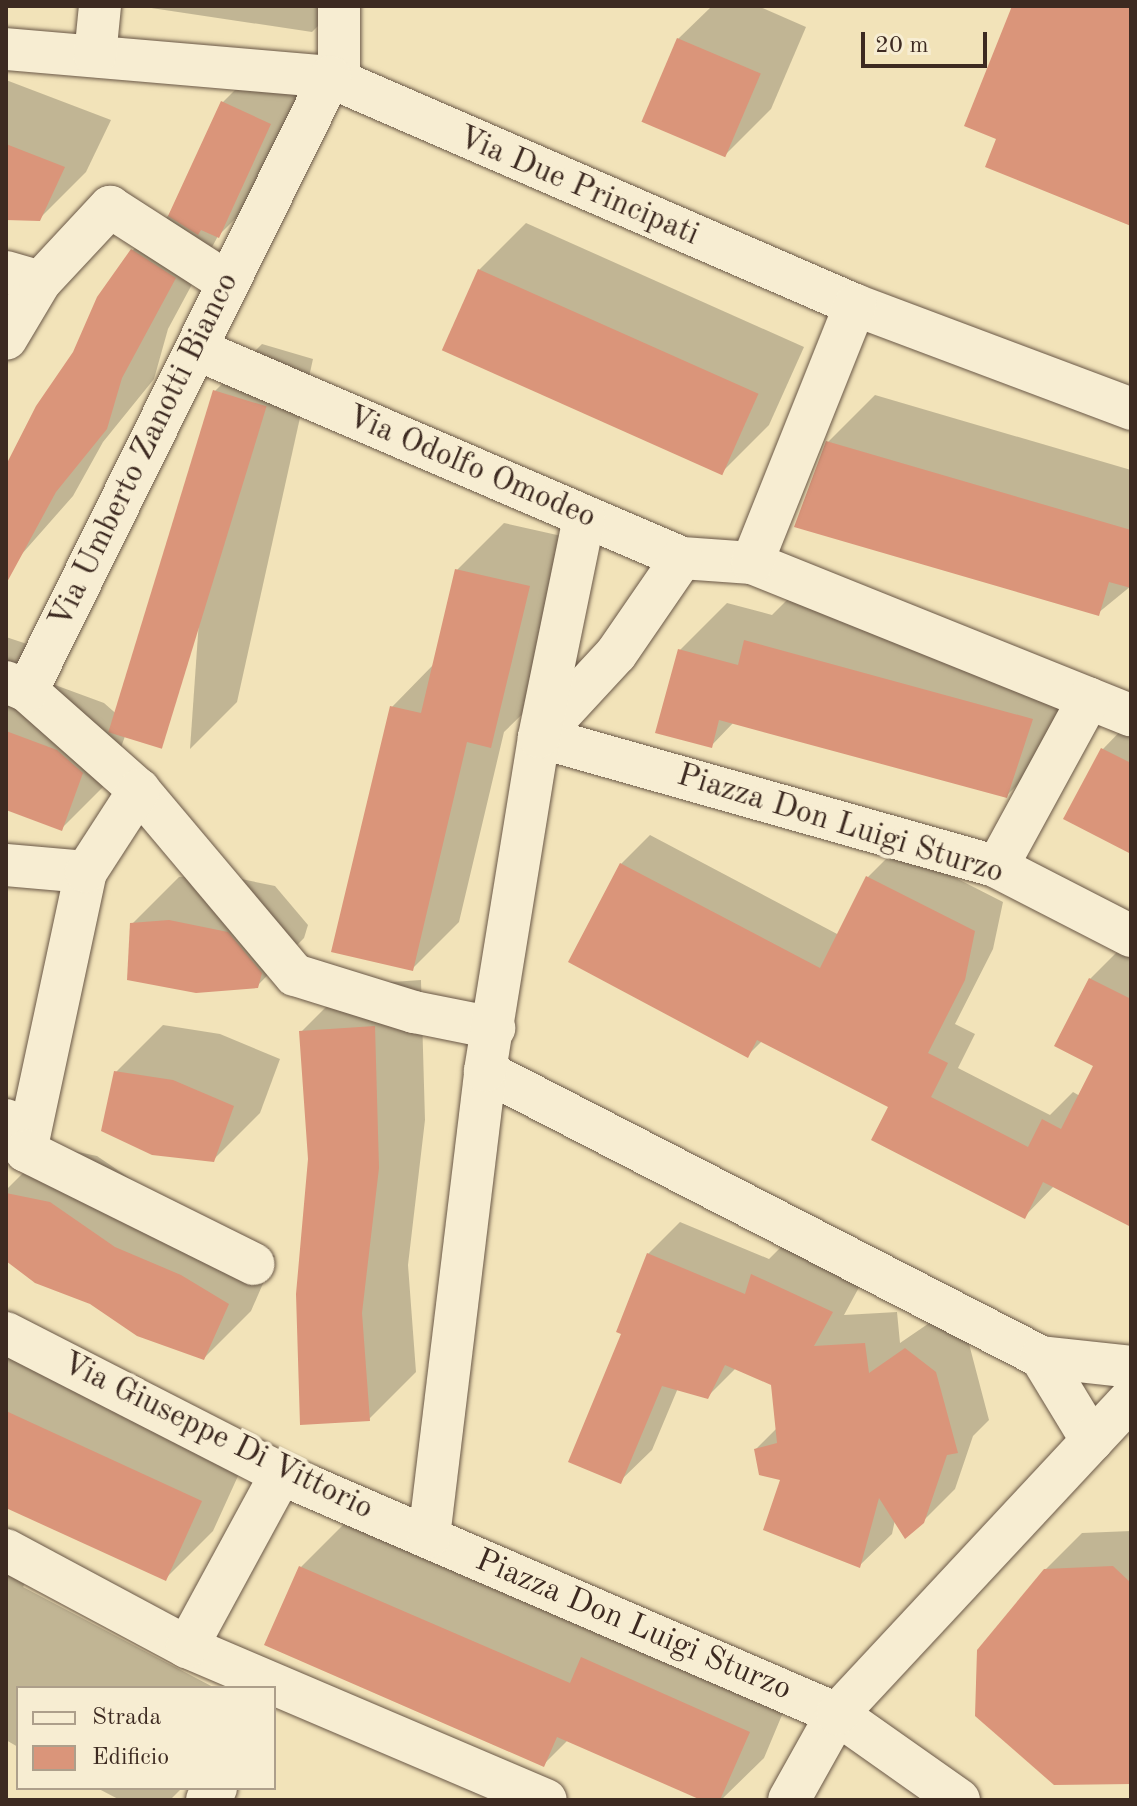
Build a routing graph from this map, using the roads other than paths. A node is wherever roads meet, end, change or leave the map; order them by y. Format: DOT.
graph roads {
  1 [pos="100,6"];
  2 [pos="339,6"];
  3 [pos="6,49"];
  4 [pos="95,56"];
  5 [pos="334,79"];
  6 [pos="23,277"];
  7 [pos="227,282"];
  8 [pos="855,305"];
  9 [pos="6,339"];
  10 [pos="196,349"];
  11 [pos="1131,409"];
  12 [pos="584,518"];
  13 [pos="682,558"];
  14 [pos="752,563"];
  15 [pos="17,687"];
  16 [pos="1089,698"];
  17 [pos="1131,715"];
  18 [pos="539,737"];
  19 [pos="139,790"];
  20 [pos="6,865"];
  21 [pos="997,867"];
  22 [pos="86,872"];
  23 [pos="1131,936"];
  24 [pos="494,1028"];
  25 [pos="485,1071"];
  26 [pos="16,1136"];
  27 [pos="254,1264"];
  28 [pos="6,1333"];
  29 [pos="1041,1357"];
  30 [pos="1131,1367"];
  31 [pos="1131,1399"];
  32 [pos="1092,1441"];
  33 [pos="281,1474"];
  34 [pos="429,1537"];
  35 [pos="6,1550"];
  36 [pos="187,1647"];
  37 [pos="258,1686"];
  38 [pos="281,1699"];
  39 [pos="837,1714"];
  40 [pos="533,1798"];
  41 [pos="789,1800"];
  42 [pos="959,1800"];
  1 -- 4 [label="street"];
  2 -- 5 [label="street"];
  3 -- 4 [label="street, Via Due Principati"];
  4 -- 5 [label="street, Via Due Principati"];
  5 -- 7 [label="street, Via Umberto Zanotti Bianco"];
  5 -- 8 [label="street, Via Due Principati"];
  6 -- 7 [label="street"];
  6 -- 9 [label="street"];
  7 -- 10 [label="street, Via Umberto Zanotti Bianco"];
  8 -- 11 [label="street, Via Due Principati"];
  8 -- 14 [label="street"];
  10 -- 12 [label="street, Via Odolfo Omodeo"];
  10 -- 15 [label="street, Via Umberto Zanotti Bianco"];
  12 -- 13 [label="street, Via Odolfo Omodeo"];
  12 -- 18 [label="street"];
  13 -- 14 [label="street, Via Odolfo Omodeo"];
  13 -- 18 [label="street"];
  14 -- 16 [label="street, Via Odolfo Omodeo"];
  15 -- 19 [label="street, Via Umberto Zanotti Bianco"];
  16 -- 17 [label="street, Via Odolfo Omodeo"];
  16 -- 21 [label="street"];
  18 -- 21 [label="street, Piazza Don Luigi Sturzo"];
  18 -- 24 [label="street"];
  19 -- 22 [label="street"];
  19 -- 24 [label="street, Via Umberto Zanotti Bianco"];
  20 -- 22 [label="street"];
  21 -- 23 [label="street, Piazza Don Luigi Sturzo"];
  22 -- 26 [label="street"];
  24 -- 25 [label="street"];
  25 -- 29 [label="street"];
  25 -- 34 [label="street"];
  26 -- 27 [label="street"];
  28 -- 33 [label="street, Via Giuseppe Di Vittorio"];
  29 -- 30 [label="street"];
  29 -- 32 [label="street"];
  31 -- 32 [label="street"];
  32 -- 39 [label="street"];
  33 -- 34 [label="street, Via Giuseppe Di Vittorio"];
  33 -- 36 [label="street"];
  34 -- 39 [label="street, Piazza Don Luigi Sturzo"];
  35 -- 36 [label="street"];
  36 -- 37 [label="street"];
  38 -- 40 [label="street"];
  39 -- 41 [label="street"];
  39 -- 42 [label="street, Piazza Don Luigi Sturzo"];
}
